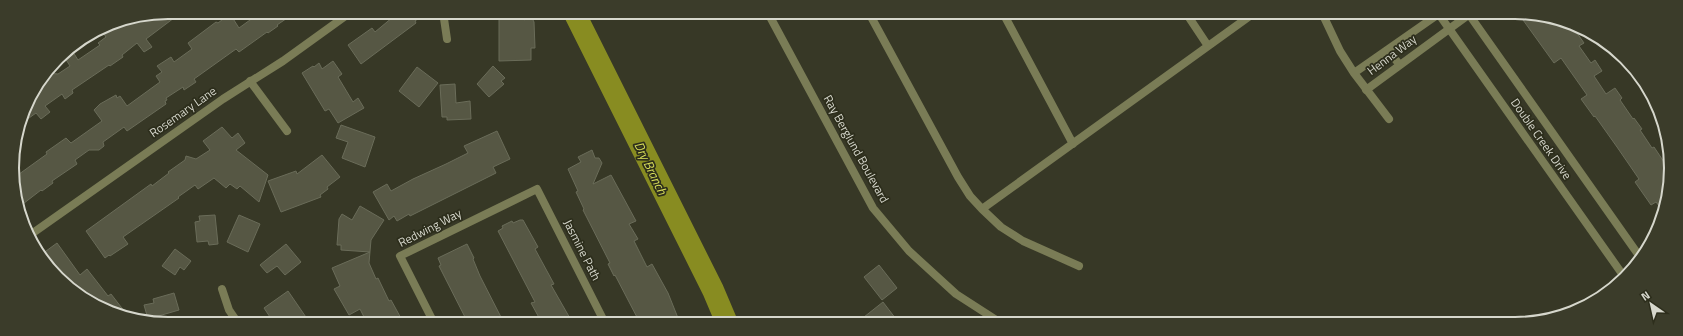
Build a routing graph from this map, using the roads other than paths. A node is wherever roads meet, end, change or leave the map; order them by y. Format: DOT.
graph roads {
  1 [pos="341,19"];
  2 [pos="444,19"];
  3 [pos="771,19"];
  4 [pos="872,19"];
  5 [pos="1006,19"];
  6 [pos="1190,19"];
  7 [pos="1246,19"];
  8 [pos="1325,19"];
  9 [pos="1432,19"];
  10 [pos="1443,19"];
  11 [pos="1462,19"];
  12 [pos="1473,19"];
  13 [pos="1450,28"];
  14 [pos="447,39"];
  15 [pos="1208,46"];
  16 [pos="1388,50"];
  17 [pos="1399,64"];
  18 [pos="1354,73"];
  19 [pos="250,81"];
  20 [pos="1366,90"];
  21 [pos="1389,119"];
  22 [pos="287,131"];
  23 [pos="1072,144"];
  24 [pos="538,189"];
  25 [pos="982,209"];
  26 [pos="33,232"];
  27 [pos="1637,253"];
  28 [pos="1079,266"];
  29 [pos="1621,272"];
  30 [pos="222,289"];
  31 [pos="234,317"];
  32 [pos="431,317"];
  33 [pos="602,317"];
  34 [pos="992,317"];
  1 -- 19 [label="street, Rosemary Lane"];
  2 -- 14 [label="street"];
  3 -- 34 [label="street, Ray Berglund Boulevard"];
  4 -- 25 [label="street"];
  5 -- 23 [label="street"];
  6 -- 15 [label="street"];
  7 -- 15 [label="street"];
  8 -- 18 [label="street"];
  9 -- 16 [label="street, Henna Way"];
  10 -- 13 [label="street, Double Creek Drive"];
  11 -- 13 [label="street, Henna Way"];
  12 -- 27 [label="street, Double Creek Drive"];
  13 -- 17 [label="street, Henna Way"];
  13 -- 29 [label="street, Double Creek Drive"];
  15 -- 23 [label="street"];
  16 -- 17 [label="street"];
  16 -- 18 [label="street, Henna Way"];
  17 -- 20 [label="street, Henna Way"];
  18 -- 20 [label="street"];
  19 -- 22 [label="street"];
  19 -- 26 [label="street, Rosemary Lane"];
  20 -- 21 [label="street"];
  23 -- 25 [label="street"];
  24 -- 32 [label="street, Redwing Way"];
  24 -- 33 [label="street, Jasmine Path"];
  25 -- 28 [label="street"];
  30 -- 31 [label="street"];
}
